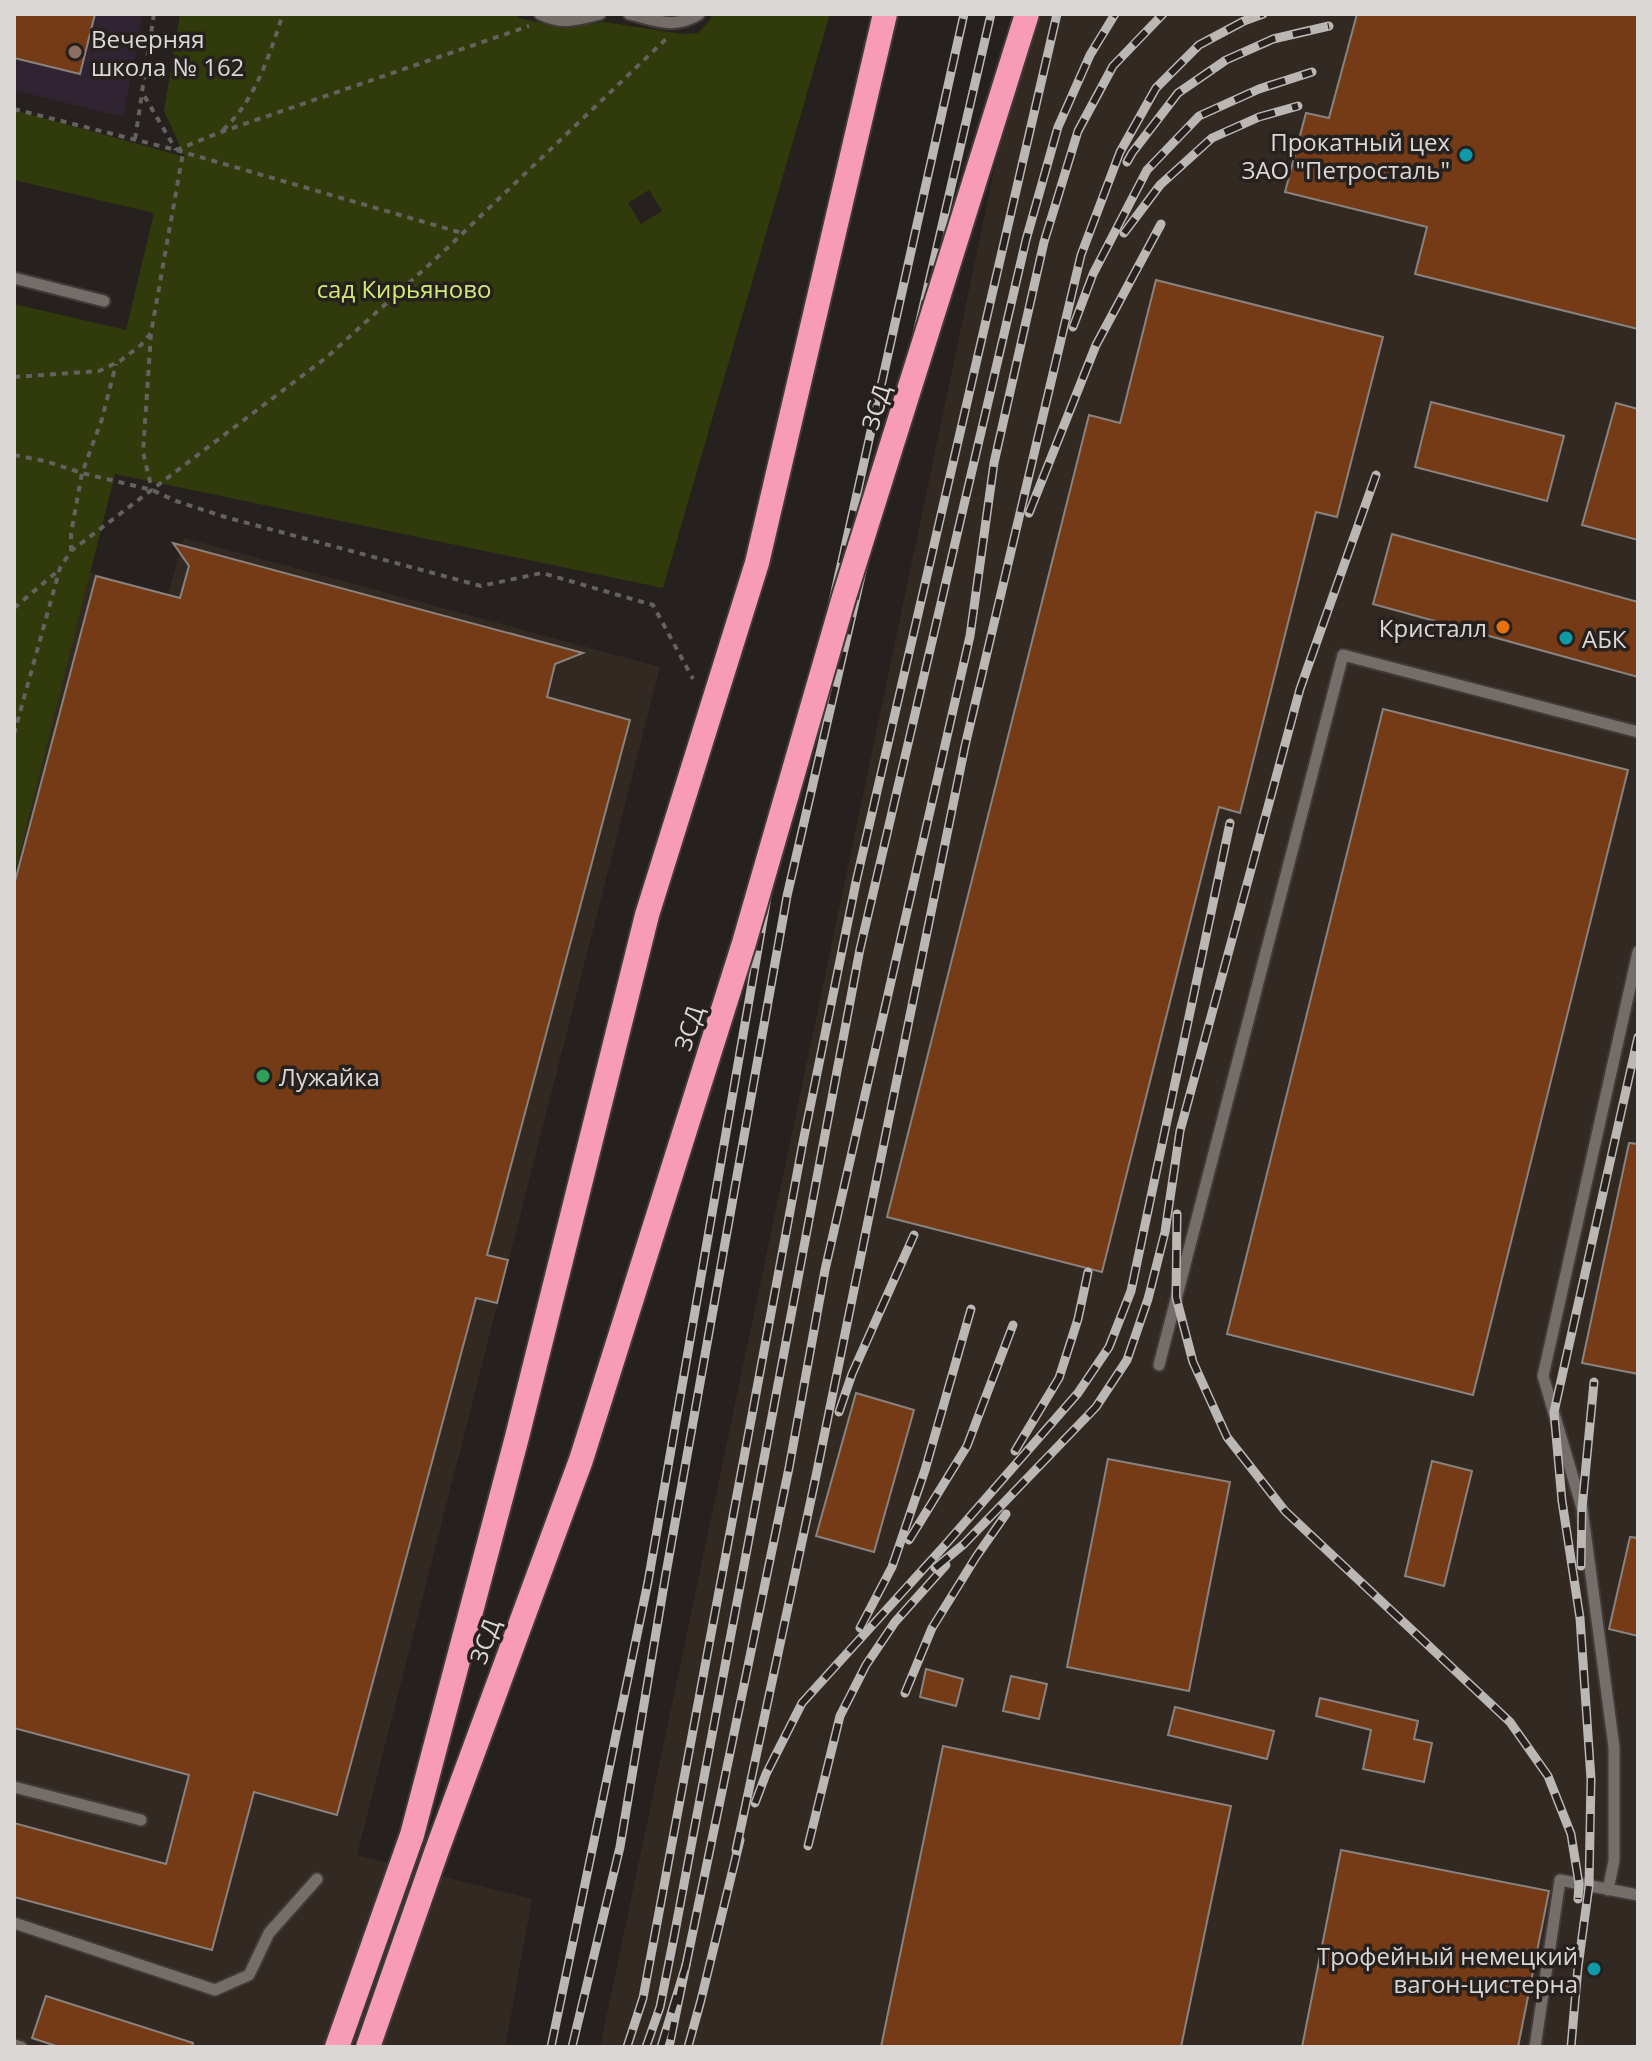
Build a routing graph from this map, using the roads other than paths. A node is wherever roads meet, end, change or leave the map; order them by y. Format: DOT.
graph roads {
  1 [pos="600,14"];
  2 [pos="629,14"];
  3 [pos="699,14"];
  4 [pos="885,14"];
  5 [pos="1027,14"];
  6 [pos="545,16"];
  7 [pos="14,278"];
  8 [pos="104,301"];
  9 [pos="1638,732"];
  10 [pos="1638,952"];
  11 [pos="1159,1365"];
  12 [pos="14,1787"];
  13 [pos="141,1820"];
  14 [pos="317,1879"];
  15 [pos="1608,1890"];
  16 [pos="1638,1895"];
  17 [pos="14,1923"];
  18 [pos="14,2045"];
  19 [pos="21,2047"];
  20 [pos="337,2047"];
  21 [pos="368,2047"];
  22 [pos="1535,2047"];
  1 -- 6 [label="lane"];
  2 -- 3 [label="lane"];
  4 -- 20 [label="highway, ЗСД"];
  5 -- 21 [label="highway, ЗСД, bridge"];
  7 -- 8 [label="lane"];
  9 -- 11 [label="lane"];
  10 -- 15 [label="lane"];
  12 -- 13 [label="lane"];
  14 -- 17 [label="lane"];
  15 -- 16 [label="lane"];
  15 -- 22 [label="lane"];
  18 -- 19 [label="lane"];
}
